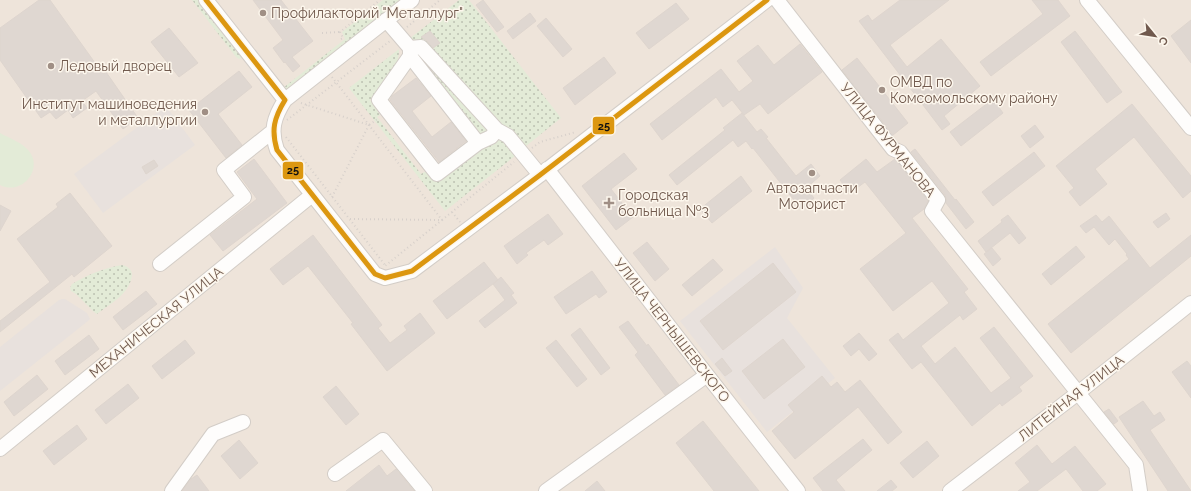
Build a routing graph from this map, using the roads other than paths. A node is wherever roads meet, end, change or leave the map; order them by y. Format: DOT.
graph roads {
  1 [pos="206,0"];
  2 [pos="412,0"];
  3 [pos="767,0"];
  4 [pos="777,0"];
  5 [pos="1087,0"];
  6 [pos="386,20"];
  7 [pos="410,52"];
  8 [pos="286,99"];
  9 [pos="1191,128"];
  10 [pos="497,130"];
  11 [pos="280,134"];
  12 [pos="478,143"];
  13 [pos="544,172"];
  14 [pos="312,195"];
  15 [pos="160,264"];
  16 [pos="1191,303"];
  17 [pos="707,375"];
  18 [pos="1078,393"];
  19 [pos="243,422"];
  20 [pos="0,449"];
  21 [pos="335,474"];
  22 [pos="172,491"];
  23 [pos="425,491"];
  24 [pos="546,491"];
  25 [pos="798,491"];
  26 [pos="950,491"];
  27 [pos="1140,491"];
  1 -- 8 [label="street"];
  2 -- 6 [label="street"];
  3 -- 13 [label="street"];
  4 -- 18 [label="street, УЛИЦА ФУРМАНОВА"];
  5 -- 9 [label="street"];
  6 -- 7 [label="street"];
  6 -- 8 [label="street"];
  7 -- 10 [label="street, УЛИЦА ЧЕРНЫШЕВСКОГО"];
  7 -- 12 [label="street"];
  7 -- 12 [label="street"];
  8 -- 11 [label="street"];
  10 -- 12 [label="street"];
  10 -- 13 [label="street, УЛИЦА ЧЕРНЫШЕВСКОГО"];
  11 -- 14 [label="street"];
  11 -- 15 [label="street"];
  13 -- 14 [label="street"];
  13 -- 17 [label="street, УЛИЦА ЧЕРНЫШЕВСКОГО"];
  14 -- 20 [label="street, МЕХАНИЧЕСКАЯ УЛИЦА"];
  16 -- 18 [label="street, ЛИТЕЙНАЯ УЛИЦА"];
  17 -- 24 [label="street"];
  17 -- 25 [label="street, УЛИЦА ЧЕРНЫШЕВСКОГО"];
  18 -- 26 [label="street, ЛИТЕЙНАЯ УЛИЦА"];
  18 -- 27 [label="street"];
  19 -- 22 [label="street"];
  21 -- 23 [label="street"];
}
